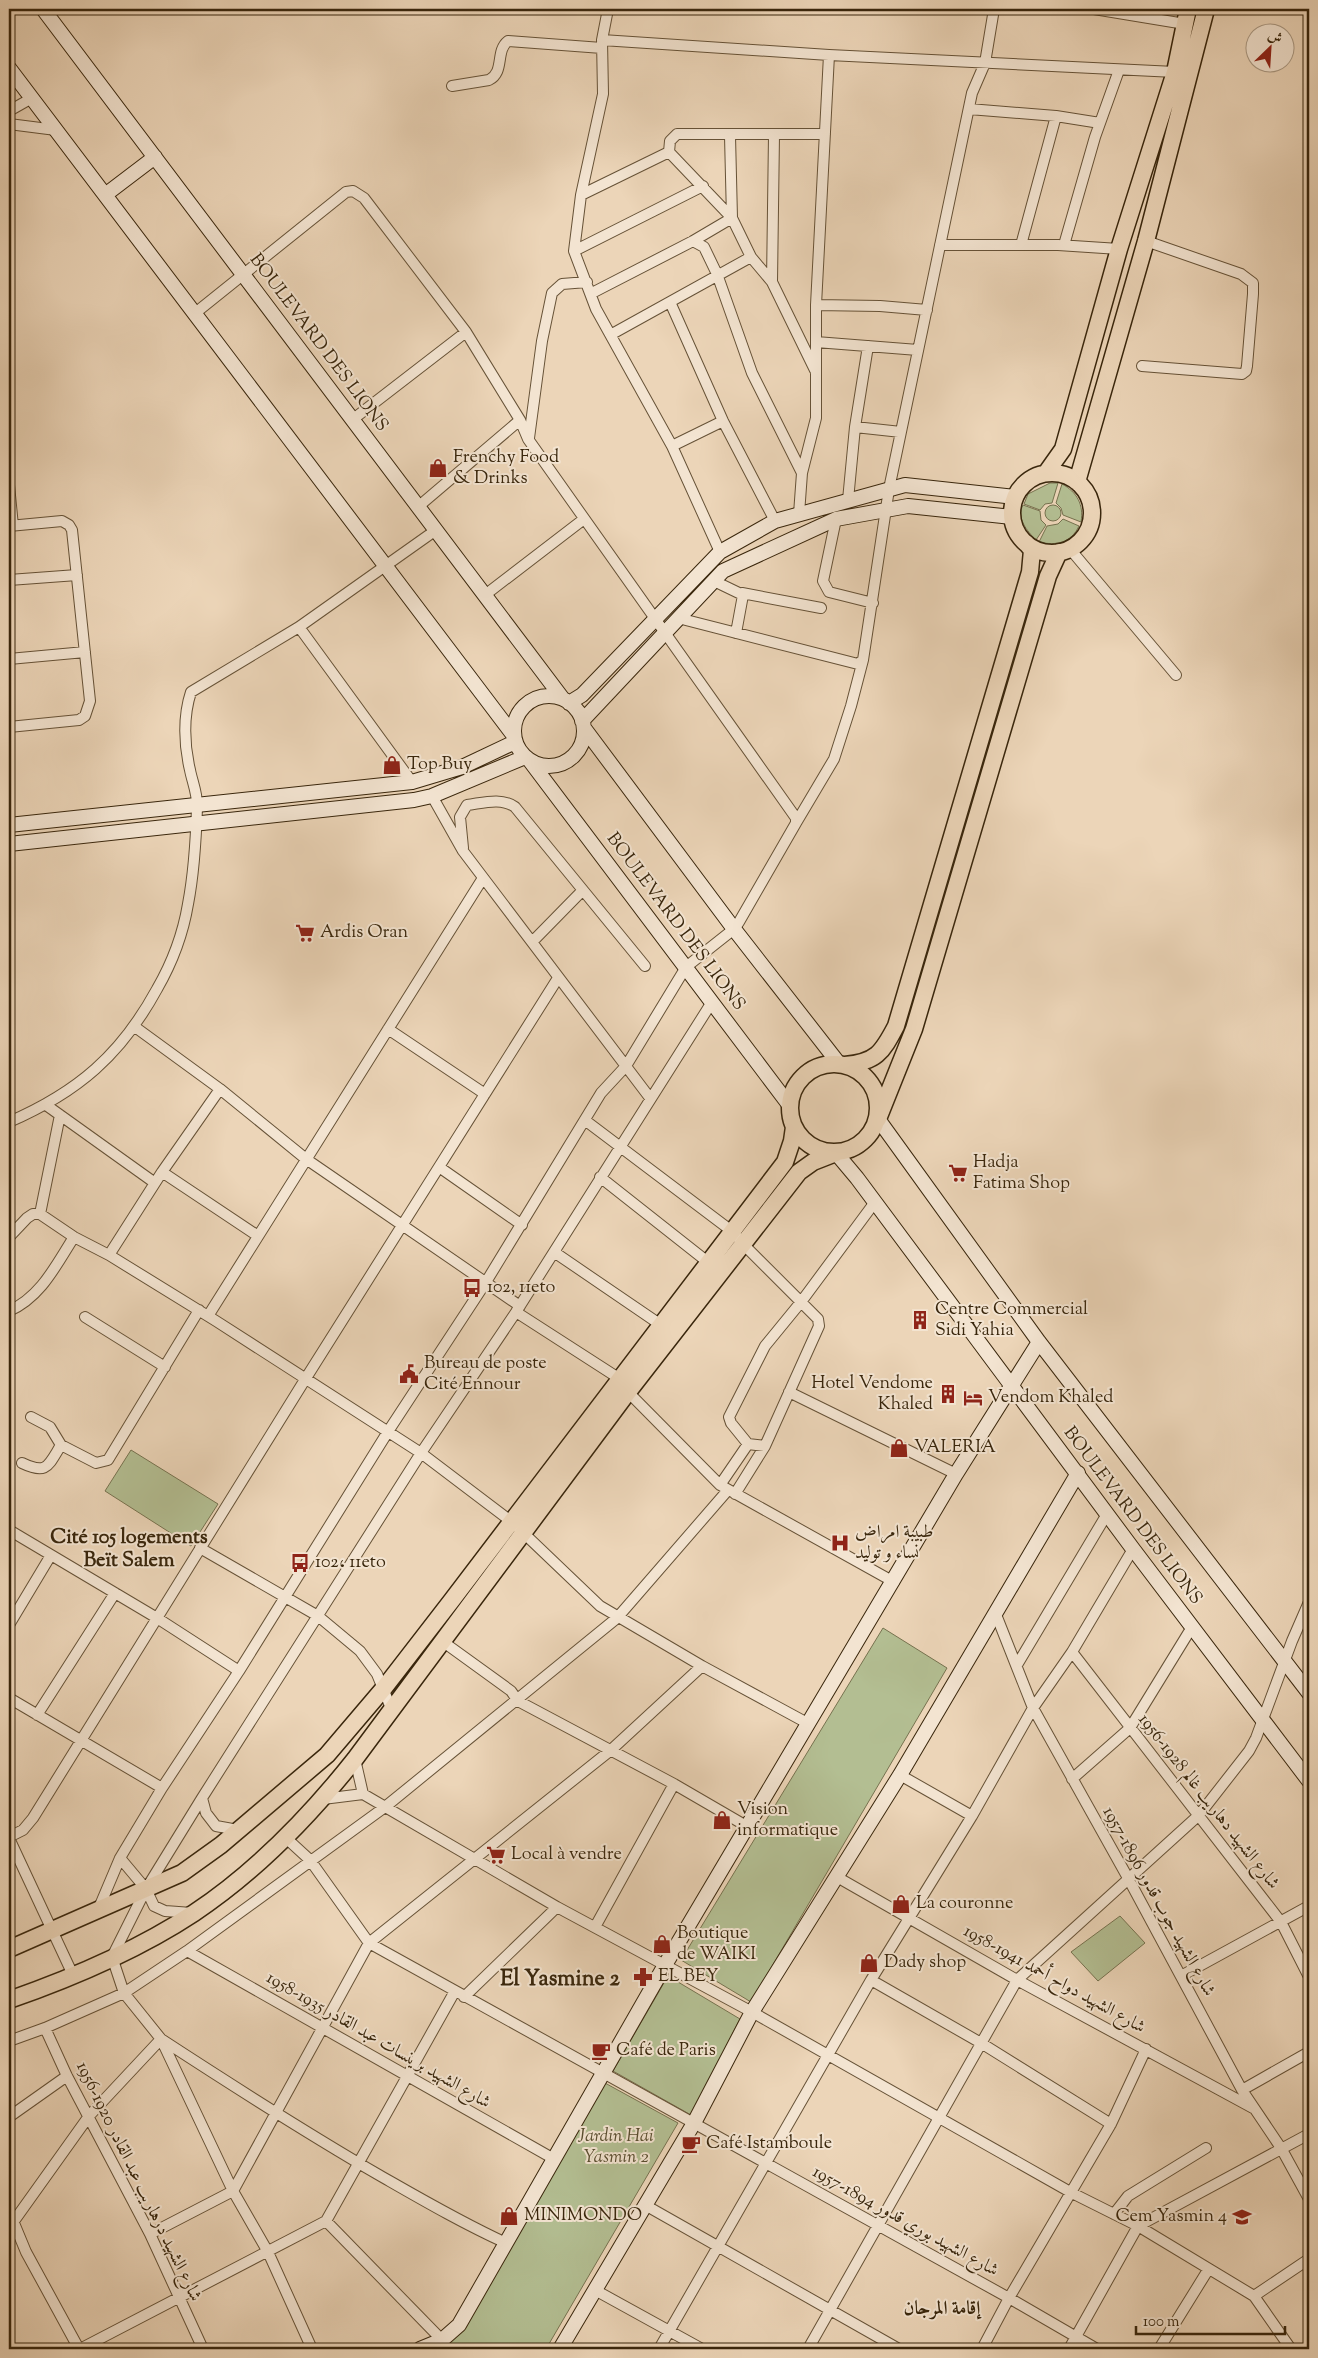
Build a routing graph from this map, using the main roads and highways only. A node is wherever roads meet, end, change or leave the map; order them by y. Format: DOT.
graph roads {
  1 [pos="43,9"];
  2 [pos="1206,9"];
  3 [pos="1187,16"];
  4 [pos="9,68"];
  5 [pos="155,157"];
  6 [pos="105,195"];
  7 [pos="1046,473"];
  8 [pos="1077,482"];
  9 [pos="1016,497"];
  10 [pos="1012,517"];
  11 [pos="1026,543"];
  12 [pos="1064,550"];
  13 [pos="566,701"];
  14 [pos="583,725"];
  15 [pos="514,739"];
  16 [pos="527,759"];
  17 [pos="9,825"];
  18 [pos="9,844"];
  19 [pos="842,1065"];
  20 [pos="790,1106"];
  21 [pos="878,1119"];
  22 [pos="794,1128"];
  23 [pos="836,1153"];
  24 [pos="738,1238"];
  25 [pos="1039,1342"];
  26 [pos="624,1385"];
  27 [pos="1012,1386"];
  28 [pos="1078,1473"];
  29 [pos="517,1527"];
  30 [pos="1309,1693"];
  31 [pos="1309,1781"];
  32 [pos="9,1949"];
  33 [pos="9,2000"];
  34 [pos="420,2349"];
  35 [pos="560,2349"];
  1 -- 5 [label="main road, BOULEVARD DES LIONS"];
  2 -- 8 [label="main road"];
  3 -- 7 [label="main road"];
  4 -- 6 [label="main road"];
  5 -- 6 [label="main road"];
  5 -- 13 [label="main road, BOULEVARD DES LIONS"];
  6 -- 15 [label="main road"];
  7 -- 8 [label="main road"];
  7 -- 9 [label="main road"];
  8 -- 12 [label="main road"];
  9 -- 10 [label="main road"];
  9 -- 13 [label="main road"];
  10 -- 11 [label="main road"];
  10 -- 14 [label="main road"];
  11 -- 12 [label="main road"];
  11 -- 19 [label="main road"];
  12 -- 21 [label="main road"];
  13 -- 14 [label="main road"];
  13 -- 15 [label="main road"];
  14 -- 16 [label="main road"];
  14 -- 19 [label="main road"];
  15 -- 16 [label="main road"];
  15 -- 17 [label="main road"];
  16 -- 18 [label="main road"];
  16 -- 20 [label="main road, BOULEVARD DES LIONS"];
  19 -- 20 [label="main road"];
  19 -- 21 [label="main road"];
  20 -- 22 [label="main road"];
  21 -- 23 [label="main road"];
  21 -- 25 [label="main road, BOULEVARD DES LIONS"];
  22 -- 23 [label="main road"];
  22 -- 24 [label="main road"];
  23 -- 24 [label="main road"];
  23 -- 27 [label="main road, BOULEVARD DES LIONS"];
  24 -- 26 [label="main road"];
  24 -- 26 [label="main road"];
  25 -- 27 [label="main road"];
  25 -- 30 [label="main road, BOULEVARD DES LIONS"];
  26 -- 29 [label="main road"];
  27 -- 28 [label="main road, BOULEVARD DES LIONS"];
  27 -- 34 [label="main road"];
  28 -- 31 [label="main road, BOULEVARD DES LIONS"];
  28 -- 35 [label="main road"];
  29 -- 32 [label="main road"];
  29 -- 33 [label="main road"];
}
